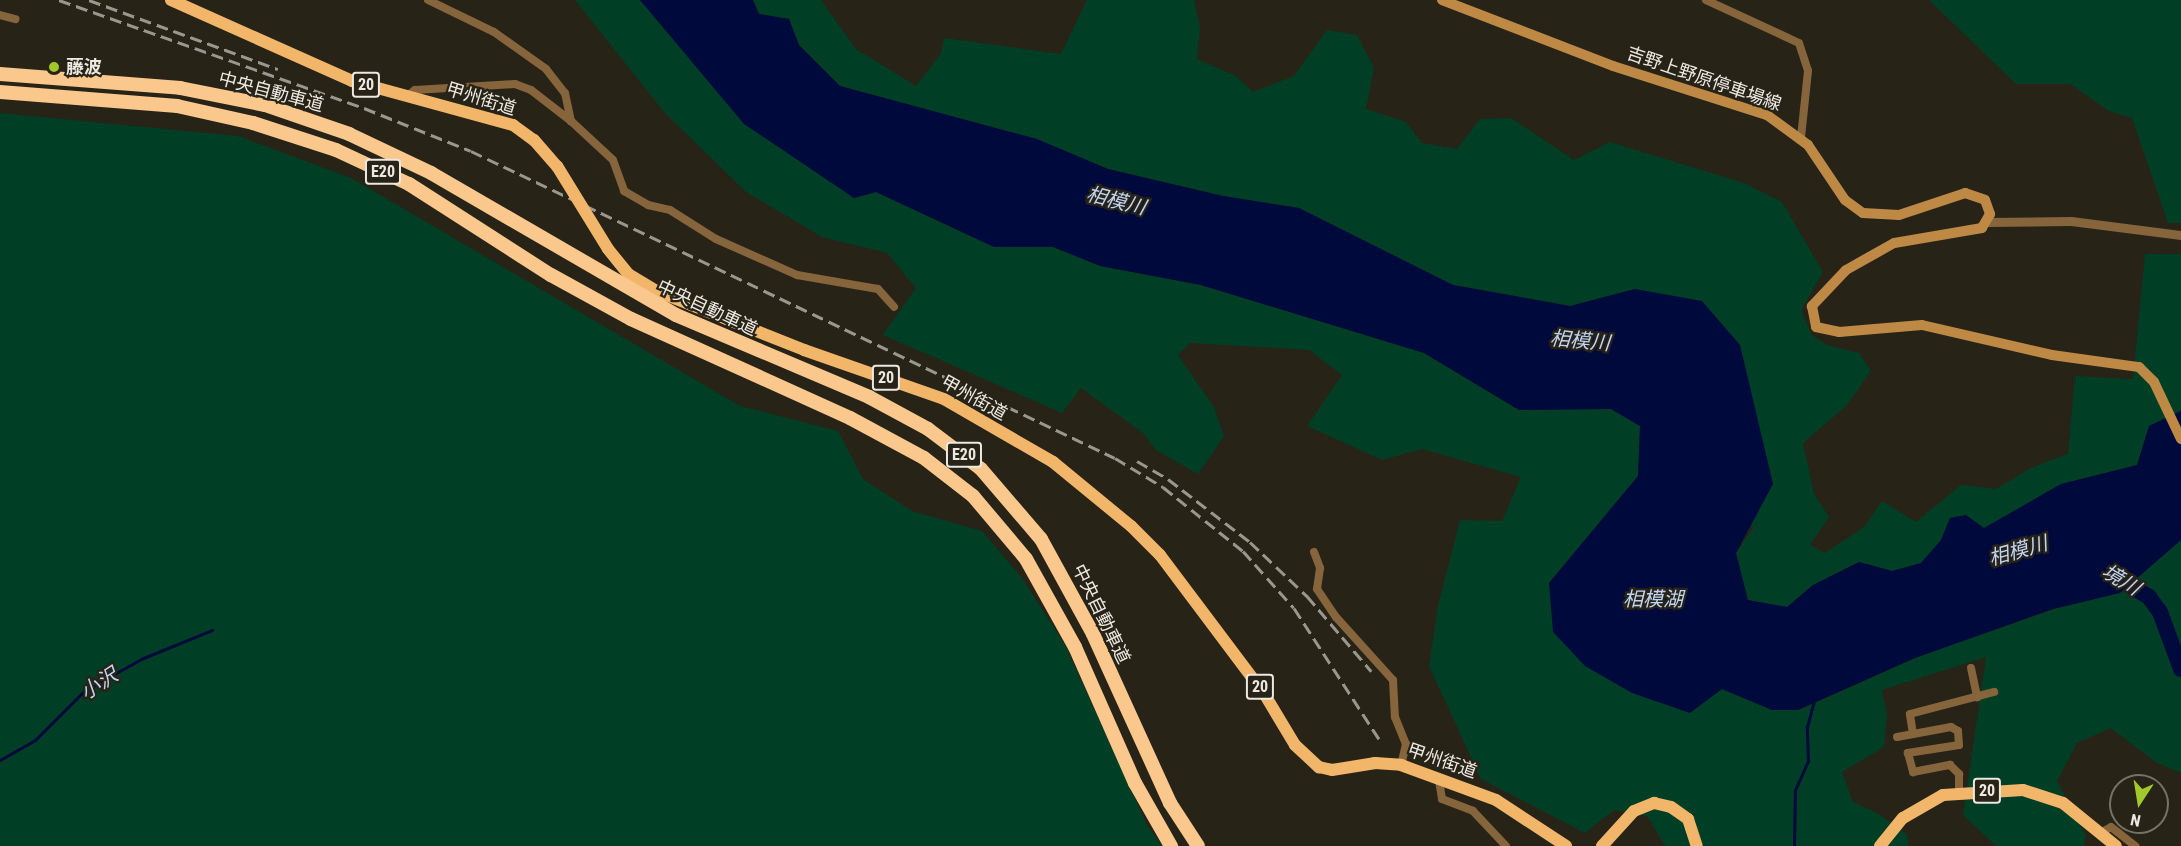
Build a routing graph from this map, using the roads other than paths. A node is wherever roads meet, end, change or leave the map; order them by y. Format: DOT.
graph roads {
  1 [pos="171,0"];
  2 [pos="428,0"];
  3 [pos="1442,0"];
  4 [pos="1706,0"];
  5 [pos="0,15"];
  6 [pos="15,19"];
  7 [pos="0,74"];
  8 [pos="0,92"];
  9 [pos="407,96"];
  10 [pos="571,121"];
  11 [pos="1801,138"];
  12 [pos="1988,222"];
  13 [pos="2181,235"];
  14 [pos="894,307"];
  15 [pos="2181,439"];
  16 [pos="1314,552"];
  17 [pos="1971,668"];
  18 [pos="1994,692"];
  19 [pos="1977,697"];
  20 [pos="1913,734"];
  21 [pos="1897,737"];
  22 [pos="1401,765"];
  23 [pos="1439,780"];
  24 [pos="1959,793"];
  25 [pos="2102,832"];
  26 [pos="1171,846"];
  27 [pos="1198,846"];
  28 [pos="1506,846"];
  29 [pos="1566,846"];
  30 [pos="1602,846"];
  31 [pos="1697,846"];
  32 [pos="1880,846"];
  33 [pos="2116,846"];
  34 [pos="2135,846"];
  1 -- 9 [label="highway, 甲州街道 / 20"];
  2 -- 10 [label="street"];
  3 -- 11 [label="main road, 吉野上野原停車場線"];
  4 -- 11 [label="street"];
  5 -- 6 [label="street"];
  7 -- 27 [label="highway, 中央自動車道 / E20"];
  8 -- 26 [label="highway, 中央自動車道 / E20"];
  9 -- 10 [label="street"];
  9 -- 22 [label="highway, 甲州街道 / 20, bridge"];
  10 -- 14 [label="street"];
  11 -- 12 [label="main road, 吉野上野原停車場線"];
  12 -- 13 [label="street"];
  12 -- 15 [label="main road"];
  16 -- 22 [label="street"];
  17 -- 19 [label="street"];
  18 -- 19 [label="street"];
  19 -- 20 [label="street"];
  20 -- 21 [label="street"];
  20 -- 24 [label="street"];
  22 -- 23 [label="highway, 甲州街道 / 20"];
  23 -- 28 [label="street"];
  23 -- 29 [label="highway, 甲州街道 / 20"];
  24 -- 25 [label="highway, 20"];
  24 -- 32 [label="highway, 20"];
  25 -- 33 [label="highway, 20"];
  25 -- 34 [label="street"];
  30 -- 31 [label="highway"];
}
